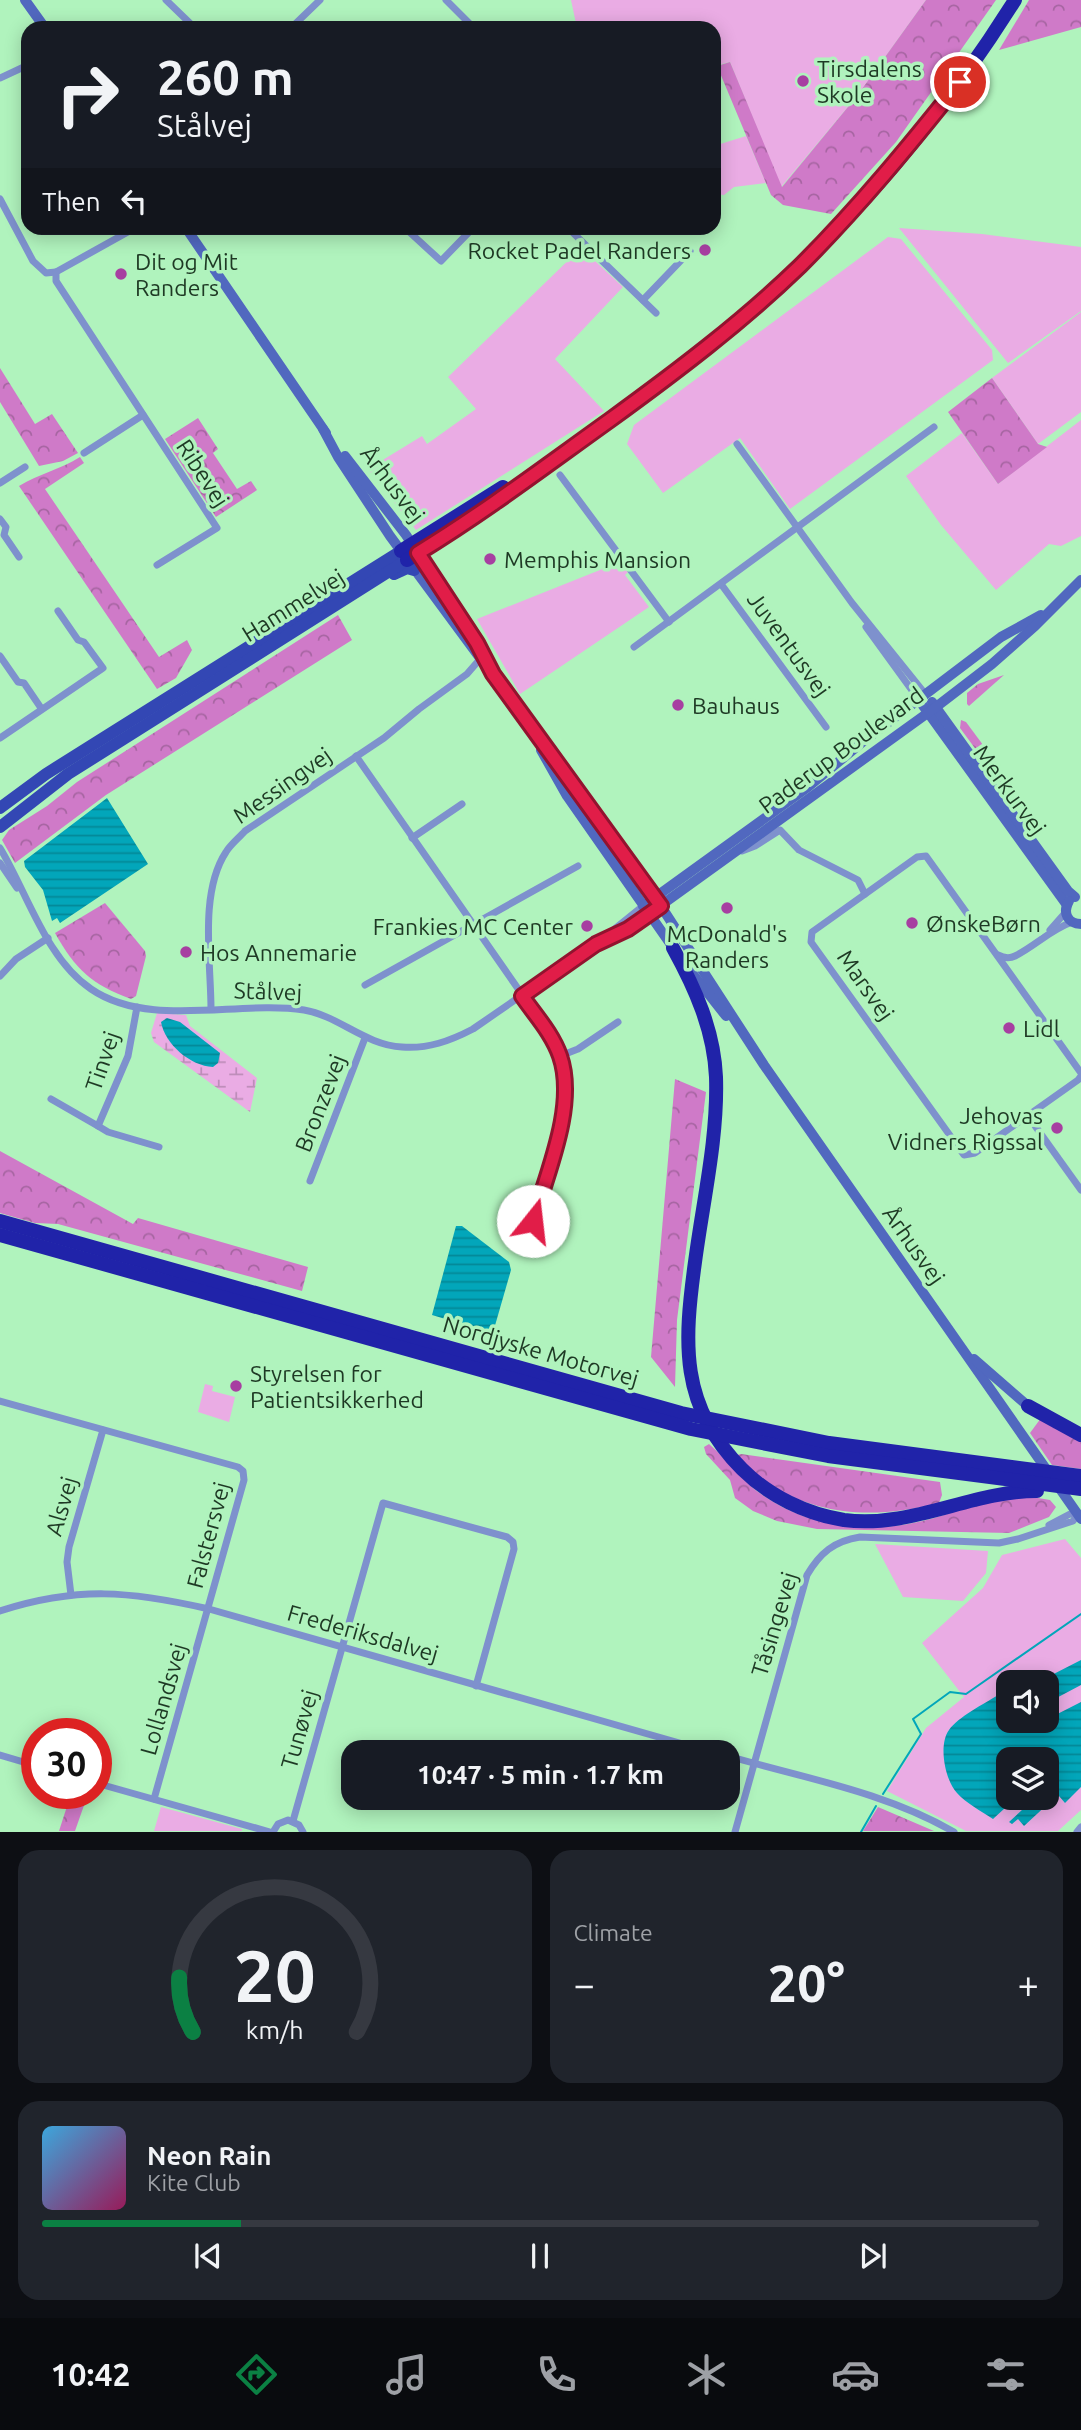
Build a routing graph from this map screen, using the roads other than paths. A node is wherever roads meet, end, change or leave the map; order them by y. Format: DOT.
graph roads {
  1 [pos="25,0"];
  2 [pos="166,0"];
  3 [pos="320,0"];
  4 [pos="446,0"];
  5 [pos="1015,0"];
  6 [pos="40,21"];
  7 [pos="188,21"];
  8 [pos="298,21"];
  9 [pos="467,21"];
  10 [pos="21,68"];
  11 [pos="0,78"];
  12 [pos="0,199"];
  13 [pos="122,235"];
  14 [pos="191,235"];
  15 [pos="413,235"];
  16 [pos="466,235"];
  17 [pos="575,235"];
  18 [pos="690,251"];
  19 [pos="56,272"];
  20 [pos="643,300"];
  21 [pos="656,313"];
  22 [pos="143,415"];
  23 [pos="609,420"];
  24 [pos="934,427"];
  25 [pos="323,429"];
  26 [pos="737,444"];
  27 [pos="84,453"];
  28 [pos="25,467"];
  29 [pos="560,475"];
  30 [pos="1,479"];
  31 [pos="0,519"];
  32 [pos="797,528"];
  33 [pos="409,552"];
  34 [pos="19,557"];
  35 [pos="158,565"];
  36 [pos="1081,580"];
  37 [pos="721,584"];
  38 [pos="1049,610"];
  39 [pos="58,611"];
  40 [pos="669,622"];
  41 [pos="634,647"];
  42 [pos="0,656"];
  43 [pos="480,659"];
  44 [pos="493,674"];
  45 [pos="922,698"];
  46 [pos="41,708"];
  47 [pos="932,710"];
  48 [pos="525,719"];
  49 [pos="825,727"];
  50 [pos="0,738"];
  51 [pos="356,757"];
  52 [pos="463,804"];
  53 [pos="0,808"];
  54 [pos="771,814"];
  55 [pos="0,827"];
  56 [pos="412,838"];
  57 [pos="0,848"];
  58 [pos="734,854"];
  59 [pos="0,863"];
  60 [pos="578,866"];
  61 [pos="646,883"];
  62 [pos="864,894"];
  63 [pos="672,898"];
  64 [pos="650,906"];
  65 [pos="31,908"];
  66 [pos="1074,910"];
  67 [pos="473,926"];
  68 [pos="48,938"];
  69 [pos="596,944"];
  70 [pos="673,947"];
  71 [pos="998,956"];
  72 [pos="1014,957"];
  73 [pos="1011,974"];
  74 [pos="0,976"];
  75 [pos="365,985"];
  76 [pos="716,989"];
  77 [pos="522,996"];
  78 [pos="137,1007"];
  79 [pos="211,1009"];
  80 [pos="618,1022"];
  81 [pos="365,1038"];
  82 [pos="560,1056"];
  83 [pos="764,1065"];
  84 [pos="1081,1074"];
  85 [pos="51,1099"];
  86 [pos="1028,1116"];
  87 [pos="98,1126"];
  88 [pos="159,1147"];
  89 [pos="310,1181"];
  90 [pos="1081,1190"];
  91 [pos="0,1221"];
  92 [pos="533,1221"];
  93 [pos="0,1235"];
  94 [pos="953,1337"];
  95 [pos="0,1401"];
  96 [pos="1028,1406"];
  97 [pos="103,1430"];
  98 [pos="1081,1435"];
  99 [pos="1081,1476"];
  100 [pos="1081,1489"];
  101 [pos="1081,1494"];
  102 [pos="1078,1515"];
  103 [pos="71,1595"];
  104 [pos="209,1609"];
  105 [pos="0,1611"];
  106 [pos="342,1647"];
  107 [pos="476,1686"];
  108 [pos="668,1740"];
  109 [pos="0,1755"];
  110 [pos="740,1760"];
  111 [pos="21,1761"];
  112 [pos="754,1764"];
  113 [pos="112,1787"];
  114 [pos="154,1799"];
  115 [pos="293,1821"];
  116 [pos="1081,1828"];
  117 [pos="272,1832"];
  118 [pos="303,1832"];
  119 [pos="734,1832"];
  120 [pos="954,1832"];
  121 [pos="1077,1832"];
  1 -- 6 [label="main road"];
  2 -- 7 [label="street"];
  3 -- 8 [label="street"];
  4 -- 9 [label="street"];
  5 -- 23 [label="highway, Hammelvej"];
  10 -- 11 [label="street"];
  12 -- 19 [label="street"];
  13 -- 19 [label="street"];
  14 -- 25 [label="main road, Århusvej"];
  15 -- 16 [label="street"];
  17 -- 20 [label="street"];
  18 -- 20 [label="street"];
  19 -- 22 [label="street, Ribevej"];
  20 -- 21 [label="street"];
  22 -- 27 [label="street"];
  22 -- 35 [label="street, Ribevej"];
  23 -- 33 [label="highway, Hammelvej"];
  23 -- 33 [label="highway, Hammelvej"];
  24 -- 32 [label="street, Juventusvej"];
  25 -- 33 [label="main road, Århusvej"];
  25 -- 33 [label="main road, Århusvej"];
  26 -- 32 [label="street"];
  28 -- 30 [label="street"];
  29 -- 40 [label="street"];
  31 -- 34 [label="street"];
  32 -- 37 [label="street, Juventusvej"];
  32 -- 45 [label="street"];
  33 -- 43 [label="main road, Århusvej"];
  33 -- 44 [label="main road, Århusvej"];
  33 -- 53 [label="main road, Hammelvej"];
  33 -- 55 [label="main road, Hammelvej"];
  36 -- 38 [label="main road, Paderup Boulevard"];
  37 -- 40 [label="street, Juventusvej"];
  37 -- 49 [label="street, Juventusvej"];
  38 -- 45 [label="main road, Paderup Boulevard"];
  38 -- 47 [label="main road, Paderup Boulevard"];
  39 -- 46 [label="street"];
  40 -- 41 [label="street, Juventusvej"];
  42 -- 46 [label="street"];
  43 -- 44 [label="main road, Århusvej"];
  43 -- 51 [label="street, Messingvej"];
  44 -- 48 [label="main road, Århusvej"];
  45 -- 47 [label="main road, Merkurvej"];
  45 -- 54 [label="main road, Paderup Boulevard"];
  46 -- 50 [label="street"];
  47 -- 58 [label="main road, Paderup Boulevard"];
  47 -- 66 [label="main road, Merkurvej"];
  48 -- 61 [label="main road, Århusvej"];
  48 -- 64 [label="main road, Århusvej"];
  51 -- 56 [label="street, Messingvej"];
  51 -- 79 [label="street, Messingvej"];
  52 -- 56 [label="street"];
  54 -- 61 [label="main road"];
  54 -- 64 [label="main road, Paderup Boulevard"];
  56 -- 67 [label="street, Messingvej"];
  57 -- 65 [label="street, Stålvej"];
  58 -- 62 [label="street"];
  58 -- 63 [label="main road, Paderup Boulevard"];
  59 -- 65 [label="street, Stålvej"];
  60 -- 67 [label="street"];
  61 -- 64 [label="main road, Århusvej"];
  62 -- 71 [label="street, Marsvej"];
  62 -- 86 [label="street, Marsvej"];
  63 -- 64 [label="main road, Paderup Boulevard"];
  63 -- 76 [label="main road"];
  64 -- 69 [label="street, Stålvej"];
  64 -- 69 [label="street, Stålvej"];
  64 -- 70 [label="main road, Århusvej"];
  64 -- 76 [label="main road, Århusvej"];
  65 -- 68 [label="street, Stålvej"];
  66 -- 72 [label="street, Merkurvej"];
  67 -- 75 [label="street"];
  67 -- 77 [label="street, Messingvej"];
  68 -- 74 [label="street"];
  68 -- 78 [label="street, Stålvej"];
  69 -- 77 [label="street, Stålvej"];
  70 -- 83 [label="main road, Århusvej"];
  70 -- 101 [label="highway"];
  71 -- 72 [label="street"];
  71 -- 73 [label="street, Marsvej"];
  72 -- 73 [label="street"];
  73 -- 84 [label="street, Marsvej"];
  76 -- 83 [label="main road, Århusvej"];
  77 -- 81 [label="street, Stålvej"];
  77 -- 82 [label="street, Messingvej"];
  78 -- 79 [label="street, Stålvej"];
  78 -- 87 [label="street, Tinvej"];
  79 -- 81 [label="street, Stålvej"];
  80 -- 82 [label="street"];
  81 -- 89 [label="street, Bronzevej"];
  82 -- 92 [label="street"];
  83 -- 94 [label="main road, Århusvej"];
  84 -- 86 [label="street, Marsvej"];
  85 -- 87 [label="street, Tinvej"];
  86 -- 90 [label="street"];
  87 -- 88 [label="street, Tinvej"];
  91 -- 99 [label="highway, Nordjyske Motorvej"];
  93 -- 100 [label="highway, Nordjyske Motorvej"];
  94 -- 96 [label="main road"];
  94 -- 102 [label="main road, Århusvej"];
  95 -- 97 [label="street"];
  96 -- 98 [label="highway"];
  97 -- 103 [label="street, Alsvej"];
  97 -- 104 [label="street, Falstersvej"];
  102 -- 112 [label="street, Tåsingevej"];
  103 -- 104 [label="street, Frederiksdalvej"];
  103 -- 105 [label="street, Frederiksdalvej"];
  104 -- 106 [label="street, Frederiksdalvej"];
  104 -- 114 [label="street, Lollandsvej"];
  106 -- 107 [label="street, Frederiksdalvej"];
  106 -- 107 [label="street, Tunøvej"];
  106 -- 115 [label="street, Tunøvej"];
  107 -- 108 [label="street, Frederiksdalvej"];
  109 -- 111 [label="street"];
  110 -- 112 [label="street"];
  112 -- 119 [label="street, Tåsingevej"];
  112 -- 120 [label="street"];
  113 -- 114 [label="street"];
  114 -- 117 [label="street"];
  115 -- 117 [label="street"];
  115 -- 118 [label="street"];
  116 -- 121 [label="street"];
}
